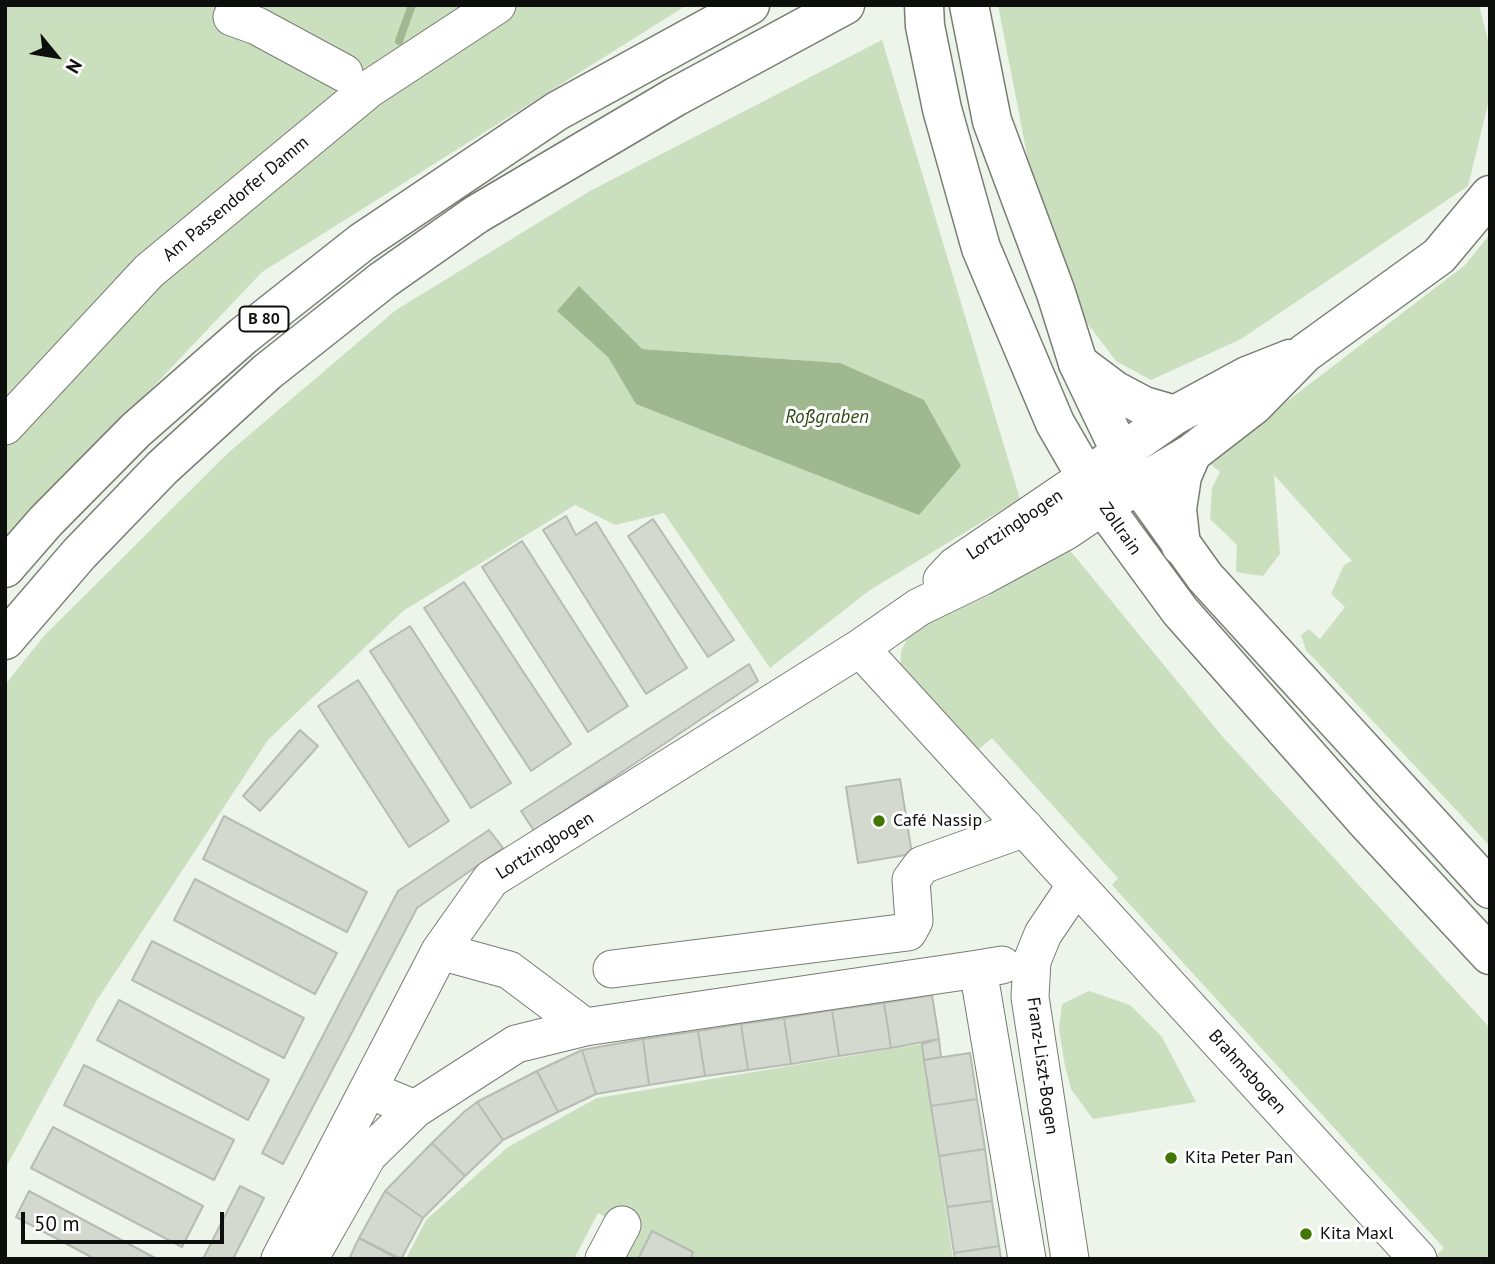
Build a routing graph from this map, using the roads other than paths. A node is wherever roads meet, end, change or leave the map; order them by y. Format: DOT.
graph roads {
  1 [pos="497,5"];
  2 [pos="750,5"];
  3 [pos="845,5"];
  4 [pos="924,5"];
  5 [pos="969,5"];
  6 [pos="232,18"];
  7 [pos="344,73"];
  8 [pos="1490,195"];
  9 [pos="1305,353"];
  10 [pos="1079,363"];
  11 [pos="1175,415"];
  12 [pos="5,426"];
  13 [pos="1192,453"];
  14 [pos="1130,469"];
  15 [pos="1095,492"];
  16 [pos="1181,546"];
  17 [pos="5,568"];
  18 [pos="5,640"];
  19 [pos="860,648"];
  20 [pos="1024,828"];
  21 [pos="1076,885"];
  22 [pos="1490,889"];
  23 [pos="440,951"];
  24 [pos="1490,955"];
  25 [pos="1032,961"];
  26 [pos="612,969"];
  27 [pos="978,969"];
  28 [pos="585,1027"];
  29 [pos="369,1090"];
  30 [pos="415,1109"];
  31 [pos="622,1225"];
  32 [pos="280,1259"];
  33 [pos="309,1259"];
  34 [pos="604,1259"];
  35 [pos="1027,1259"];
  36 [pos="1070,1259"];
  37 [pos="1418,1259"];
  1 -- 12 [label="street, Am Passendorfer Damm"];
  2 -- 17 [label="main road, B 80"];
  3 -- 18 [label="main road, B 80"];
  4 -- 15 [label="main road, Zollrain"];
  5 -- 10 [label="main road"];
  6 -- 7 [label="street"];
  8 -- 9 [label="main road"];
  9 -- 11 [label="main road"];
  9 -- 13 [label="main road"];
  10 -- 11 [label="main road"];
  10 -- 14 [label="main road"];
  11 -- 14 [label="main road"];
  13 -- 14 [label="main road"];
  13 -- 16 [label="main road"];
  14 -- 15 [label="main road"];
  14 -- 16 [label="main road"];
  15 -- 19 [label="street, Lortzingbogen"];
  15 -- 24 [label="main road, Zollrain"];
  16 -- 22 [label="main road"];
  19 -- 20 [label="street"];
  19 -- 23 [label="street, Lortzingbogen"];
  20 -- 21 [label="street"];
  20 -- 26 [label="street"];
  21 -- 25 [label="street, Franz-Liszt-Bogen"];
  21 -- 37 [label="street, Brahmsbogen"];
  23 -- 28 [label="street"];
  23 -- 29 [label="street, Lortzingbogen"];
  25 -- 27 [label="street"];
  25 -- 36 [label="street, Franz-Liszt-Bogen"];
  27 -- 28 [label="street"];
  27 -- 35 [label="street"];
  28 -- 30 [label="street"];
  29 -- 30 [label="street"];
  29 -- 32 [label="street, Lortzingbogen"];
  30 -- 33 [label="street"];
  31 -- 34 [label="street"];
}
